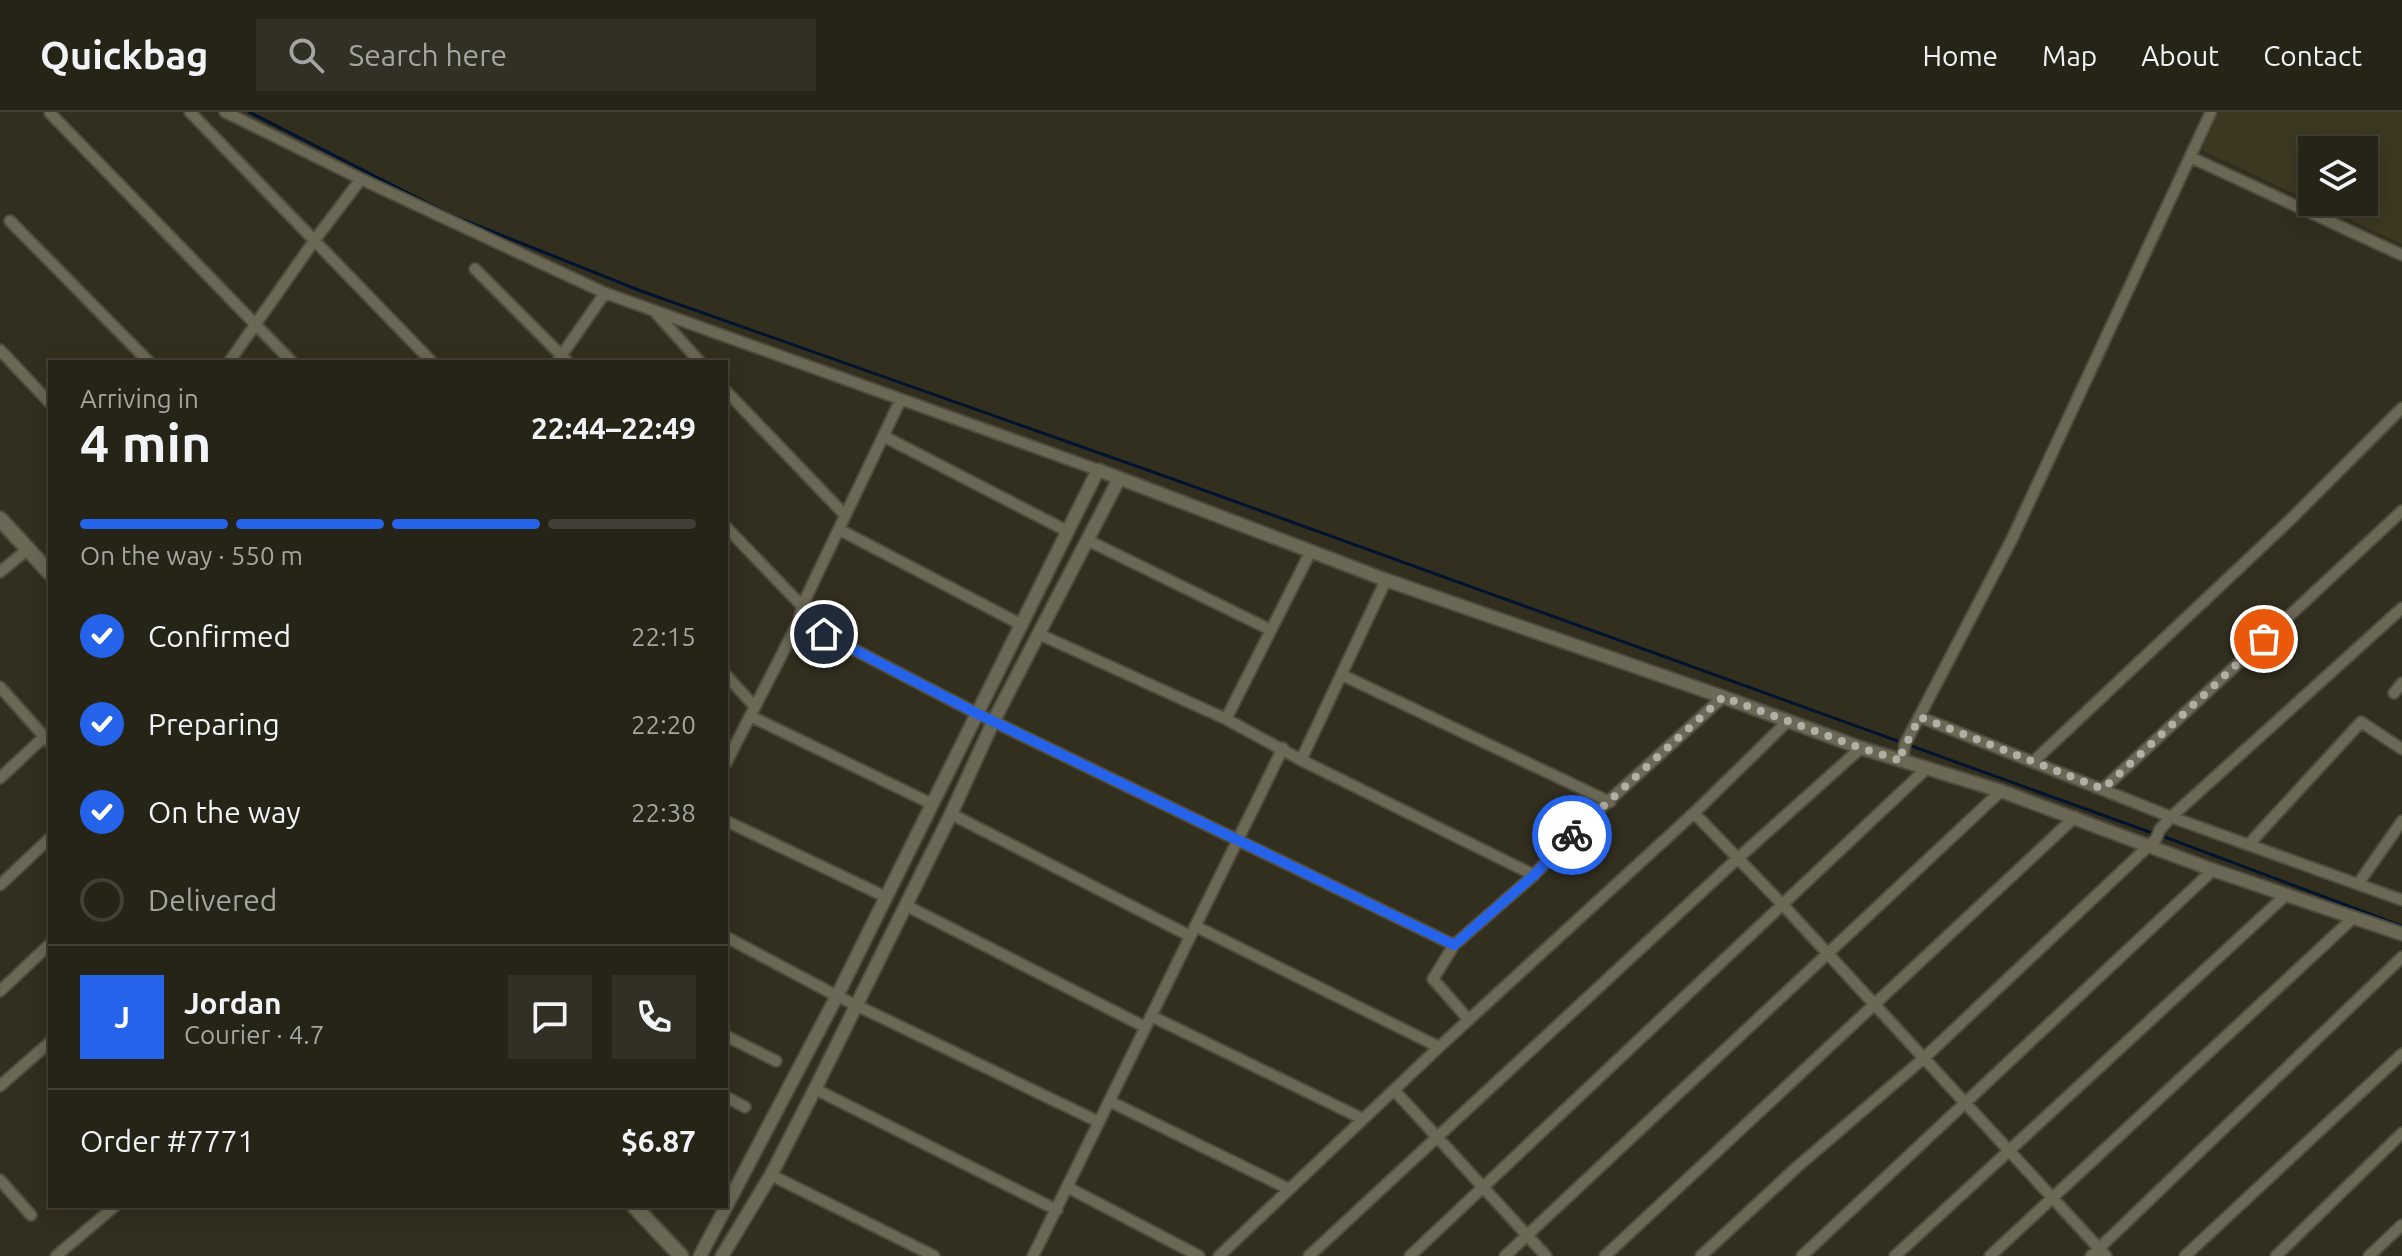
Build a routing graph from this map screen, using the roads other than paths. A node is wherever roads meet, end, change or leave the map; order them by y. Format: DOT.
graph roads {
  1 [pos="190,112"];
  2 [pos="225,112"];
  3 [pos="2211,112"];
  4 [pos="50,113"];
  5 [pos="2190,157"];
  6 [pos="361,179"];
  7 [pos="10,221"];
  8 [pos="314,241"];
  9 [pos="2402,255"];
  10 [pos="475,269"];
  11 [pos="605,293"];
  12 [pos="653,310"];
  13 [pos="256,323"];
  14 [pos="0,350"];
  15 [pos="147,360"];
  16 [pos="230,360"];
  17 [pos="290,360"];
  18 [pos="430,360"];
  19 [pos="562,360"];
  20 [pos="698,360"];
  21 [pos="728,393"];
  22 [pos="901,399"];
  23 [pos="48,401"];
  24 [pos="2402,408"];
  25 [pos="885,437"];
  26 [pos="1098,470"];
  27 [pos="1119,479"];
  28 [pos="2402,511"];
  29 [pos="845,515"];
  30 [pos="0,519"];
  31 [pos="728,529"];
  32 [pos="840,530"];
  33 [pos="1067,531"];
  34 [pos="1087,540"];
  35 [pos="28,549"];
  36 [pos="1311,551"];
  37 [pos="48,571"];
  38 [pos="0,572"];
  39 [pos="1386,580"];
  40 [pos="802,606"];
  41 [pos="2402,608"];
  42 [pos="799,621"];
  43 [pos="1022,625"];
  44 [pos="1271,630"];
  45 [pos="1041,635"];
  46 [pos="1342,675"];
  47 [pos="728,678"];
  48 [pos="2402,683"];
  49 [pos="0,687"];
  50 [pos="2394,693"];
  51 [pos="1723,697"];
  52 [pos="753,712"];
  53 [pos="976,713"];
  54 [pos="1226,719"];
  55 [pos="994,720"];
  56 [pos="1788,721"];
  57 [pos="1918,721"];
  58 [pos="47,740"];
  59 [pos="1283,748"];
  60 [pos="1861,748"];
  61 [pos="2402,749"];
  62 [pos="1902,756"];
  63 [pos="728,759"];
  64 [pos="1301,760"];
  65 [pos="2033,762"];
  66 [pos="1926,769"];
  67 [pos="0,778"];
  68 [pos="2103,789"];
  69 [pos="2001,791"];
  70 [pos="1610,802"];
  71 [pos="932,804"];
  72 [pos="1694,813"];
  73 [pos="951,814"];
  74 [pos="2075,817"];
  75 [pos="2171,817"];
  76 [pos="2402,821"];
  77 [pos="728,822"];
  78 [pos="2155,838"];
  79 [pos="1239,839"];
  80 [pos="48,840"];
  81 [pos="2249,844"];
  82 [pos="1737,859"];
  83 [pos="2213,870"];
  84 [pos="1534,875"];
  85 [pos="2358,884"];
  86 [pos="0,885"];
  87 [pos="2287,894"];
  88 [pos="886,897"];
  89 [pos="2402,900"];
  90 [pos="905,905"];
  91 [pos="1783,905"];
  92 [pos="2353,918"];
  93 [pos="1193,931"];
  94 [pos="2402,934"];
  95 [pos="728,938"];
  96 [pos="1454,945"];
  97 [pos="48,946"];
  98 [pos="1828,954"];
  99 [pos="2402,957"];
  100 [pos="0,991"];
  101 [pos="837,996"];
  102 [pos="1874,1003"];
  103 [pos="856,1004"];
  104 [pos="1151,1016"];
  105 [pos="1469,1020"];
  106 [pos="1145,1027"];
  107 [pos="728,1037"];
  108 [pos="48,1044"];
  109 [pos="1439,1047"];
  110 [pos="2402,1054"];
  111 [pos="1924,1058"];
  112 [pos="776,1061"];
  113 [pos="0,1086"];
  114 [pos="815,1089"];
  115 [pos="1394,1090"];
  116 [pos="728,1098"];
  117 [pos="1109,1101"];
  118 [pos="1966,1104"];
  119 [pos="745,1107"];
  120 [pos="1363,1119"];
  121 [pos="1099,1122"];
  122 [pos="2402,1133"];
  123 [pos="1437,1136"];
  124 [pos="2010,1151"];
  125 [pos="771,1175"];
  126 [pos="0,1180"];
  127 [pos="1067,1187"];
  128 [pos="1484,1187"];
  129 [pos="1289,1189"];
  130 [pos="2052,1197"];
  131 [pos="728,1203"];
  132 [pos="113,1208"];
  133 [pos="636,1208"];
  134 [pos="725,1208"];
  135 [pos="1057,1210"];
  136 [pos="31,1215"];
  137 [pos="2402,1225"];
  138 [pos="1527,1236"];
  139 [pos="2099,1254"];
  140 [pos="56,1256"];
  141 [pos="681,1256"];
  142 [pos="700,1256"];
  143 [pos="722,1256"];
  144 [pos="934,1256"];
  145 [pos="1033,1256"];
  146 [pos="1199,1256"];
  147 [pos="1219,1256"];
  148 [pos="1309,1256"];
  149 [pos="1410,1256"];
  150 [pos="1505,1256"];
  151 [pos="1546,1256"];
  152 [pos="1605,1256"];
  153 [pos="1701,1256"];
  154 [pos="1802,1256"];
  155 [pos="1895,1256"];
  156 [pos="1990,1256"];
  157 [pos="2185,1256"];
  158 [pos="2276,1256"];
  159 [pos="2369,1256"];
  1 -- 8 [label="street"];
  2 -- 6 [label="street"];
  3 -- 5 [label="street"];
  4 -- 13 [label="street"];
  5 -- 9 [label="street"];
  5 -- 57 [label="street"];
  6 -- 8 [label="street"];
  6 -- 11 [label="street"];
  7 -- 15 [label="street"];
  8 -- 13 [label="street"];
  8 -- 18 [label="street"];
  10 -- 19 [label="street"];
  11 -- 12 [label="street"];
  11 -- 19 [label="street"];
  12 -- 20 [label="street"];
  12 -- 22 [label="street"];
  13 -- 16 [label="street"];
  13 -- 17 [label="street"];
  14 -- 23 [label="street"];
  21 -- 29 [label="street"];
  22 -- 25 [label="street"];
  22 -- 26 [label="street"];
  24 -- 65 [label="street"];
  25 -- 29 [label="street"];
  25 -- 33 [label="street"];
  26 -- 27 [label="street"];
  26 -- 33 [label="street"];
  27 -- 34 [label="street"];
  27 -- 36 [label="street"];
  28 -- 68 [label="street"];
  29 -- 32 [label="street"];
  30 -- 35 [label="main road"];
  31 -- 40 [label="street"];
  32 -- 40 [label="street"];
  32 -- 43 [label="street"];
  33 -- 43 [label="street"];
  34 -- 44 [label="street"];
  34 -- 45 [label="street"];
  35 -- 37 [label="main road"];
  35 -- 38 [label="street"];
  36 -- 39 [label="street"];
  36 -- 44 [label="street"];
  39 -- 46 [label="street"];
  39 -- 51 [label="street"];
  40 -- 42 [label="street"];
  41 -- 75 [label="street"];
  42 -- 52 [label="street"];
  42 -- 53 [label="street"];
  43 -- 53 [label="street"];
  44 -- 54 [label="street"];
  45 -- 54 [label="street"];
  45 -- 55 [label="street"];
  46 -- 64 [label="street"];
  46 -- 70 [label="street"];
  47 -- 52 [label="street"];
  48 -- 50 [label="street"];
  49 -- 58 [label="street"];
  51 -- 56 [label="street"];
  51 -- 70 [label="street"];
  52 -- 63 [label="street"];
  52 -- 71 [label="street"];
  53 -- 55 [label="street"];
  53 -- 71 [label="street"];
  54 -- 59 [label="street"];
  55 -- 73 [label="street"];
  55 -- 79 [label="street"];
  56 -- 60 [label="street"];
  56 -- 72 [label="street"];
  57 -- 62 [label="street"];
  57 -- 65 [label="street"];
  58 -- 67 [label="street"];
  59 -- 64 [label="street"];
  59 -- 79 [label="street"];
  60 -- 62 [label="street"];
  60 -- 82 [label="street"];
  61 -- 81 [label="street"];
  62 -- 66 [label="street"];
  64 -- 84 [label="street"];
  65 -- 68 [label="street"];
  66 -- 69 [label="street"];
  66 -- 91 [label="street"];
  68 -- 75 [label="street"];
  69 -- 74 [label="street"];
  69 -- 98 [label="street"];
  70 -- 84 [label="street"];
  71 -- 88 [label="street"];
  72 -- 82 [label="street"];
  72 -- 105 [label="street"];
  73 -- 90 [label="street"];
  73 -- 93 [label="street"];
  74 -- 78 [label="street"];
  74 -- 102 [label="street"];
  75 -- 78 [label="street"];
  75 -- 81 [label="street"];
  76 -- 85 [label="street"];
  77 -- 88 [label="street"];
  78 -- 83 [label="street"];
  78 -- 111 [label="street"];
  79 -- 93 [label="street"];
  79 -- 96 [label="street"];
  80 -- 86 [label="street"];
  81 -- 85 [label="street"];
  82 -- 91 [label="street"];
  82 -- 123 [label="street"];
  83 -- 87 [label="street"];
  83 -- 118 [label="street"];
  84 -- 96 [label="street"];
  85 -- 89 [label="street"];
  87 -- 92 [label="street"];
  87 -- 124 [label="street"];
  88 -- 101 [label="street"];
  90 -- 103 [label="street"];
  90 -- 106 [label="street"];
  91 -- 98 [label="street"];
  91 -- 128 [label="street"];
  92 -- 94 [label="street"];
  92 -- 130 [label="street"];
  93 -- 104 [label="street"];
  93 -- 109 [label="street"];
  95 -- 101 [label="street"];
  96 -- 105 [label="street"];
  97 -- 100 [label="street"];
  98 -- 102 [label="street"];
  98 -- 138 [label="street"];
  99 -- 139 [label="street"];
  101 -- 103 [label="street"];
  101 -- 131 [label="street"];
  102 -- 111 [label="street"];
  102 -- 152 [label="street"];
  103 -- 114 [label="street"];
  103 -- 121 [label="street"];
  104 -- 106 [label="street"];
  104 -- 120 [label="street"];
  105 -- 109 [label="street"];
  106 -- 117 [label="street"];
  107 -- 112 [label="street"];
  108 -- 113 [label="street"];
  109 -- 115 [label="street"];
  110 -- 157 [label="street"];
  111 -- 118 [label="street"];
  111 -- 153 [label="street"];
  114 -- 125 [label="street"];
  114 -- 135 [label="street"];
  115 -- 120 [label="street"];
  115 -- 123 [label="street"];
  116 -- 119 [label="street"];
  117 -- 121 [label="street"];
  117 -- 129 [label="street"];
  118 -- 124 [label="street"];
  118 -- 154 [label="street"];
  120 -- 129 [label="street"];
  121 -- 127 [label="street"];
  122 -- 158 [label="street"];
  123 -- 128 [label="street"];
  123 -- 148 [label="street"];
  124 -- 130 [label="street"];
  124 -- 155 [label="street"];
  125 -- 143 [label="street"];
  125 -- 144 [label="street"];
  126 -- 136 [label="street"];
  127 -- 135 [label="street"];
  127 -- 146 [label="street"];
  128 -- 138 [label="street"];
  128 -- 149 [label="street"];
  129 -- 147 [label="street"];
  130 -- 139 [label="street"];
  130 -- 156 [label="street"];
  132 -- 140 [label="street"];
  133 -- 141 [label="main road"];
  134 -- 142 [label="street"];
  135 -- 145 [label="street"];
  137 -- 159 [label="street"];
  138 -- 150 [label="street"];
  138 -- 151 [label="street"];
}
